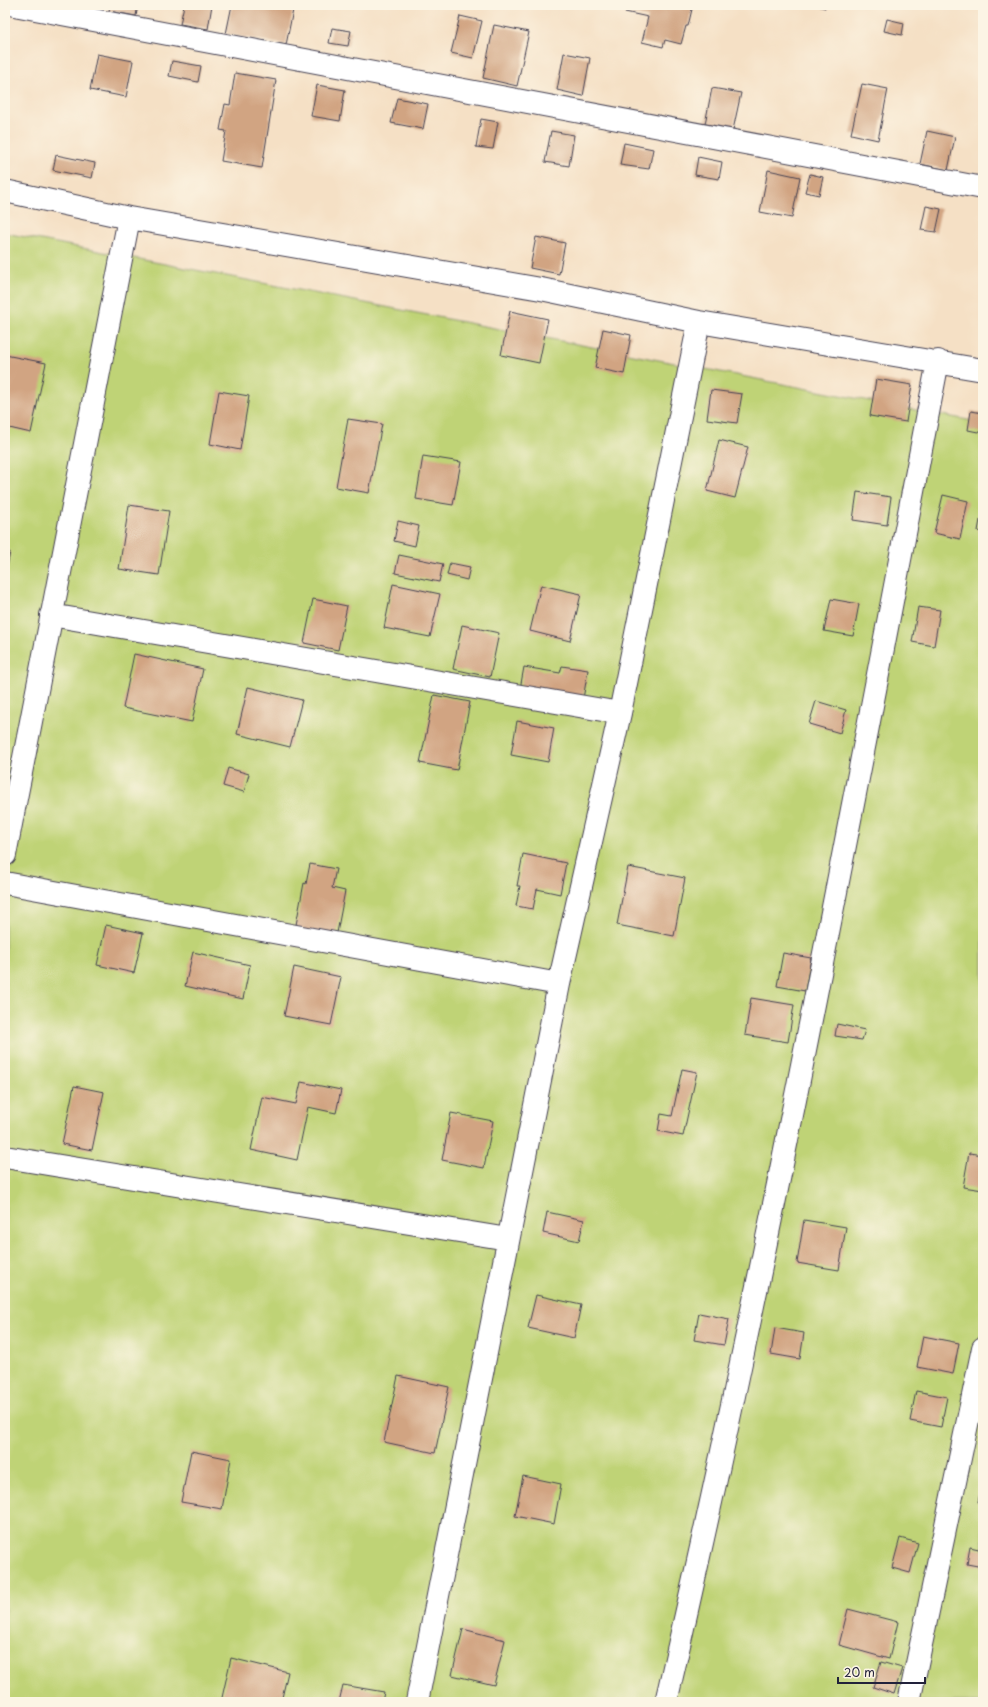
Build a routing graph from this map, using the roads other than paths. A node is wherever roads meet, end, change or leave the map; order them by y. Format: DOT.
graph roads {
  1 [pos="14,5"];
  2 [pos="983,188"];
  3 [pos="5,191"];
  4 [pos="129,218"];
  5 [pos="698,322"];
  6 [pos="938,361"];
  7 [pos="983,370"];
  8 [pos="51,615"];
  9 [pos="620,713"];
  10 [pos="5,855"];
  11 [pos="5,883"];
  12 [pos="559,984"];
  13 [pos="5,1157"];
  14 [pos="508,1239"];
  15 [pos="983,1348"];
  16 [pos="417,1702"];
  17 [pos="666,1702"];
  18 [pos="909,1702"];
  1 -- 2 [label="street"];
  3 -- 4 [label="street"];
  4 -- 5 [label="street"];
  4 -- 8 [label="street"];
  5 -- 6 [label="street"];
  5 -- 9 [label="street"];
  6 -- 7 [label="street"];
  6 -- 17 [label="street"];
  8 -- 9 [label="street"];
  8 -- 10 [label="street"];
  9 -- 12 [label="street"];
  11 -- 12 [label="street"];
  12 -- 14 [label="street"];
  13 -- 14 [label="street"];
  14 -- 16 [label="street"];
  15 -- 18 [label="street"];
}
